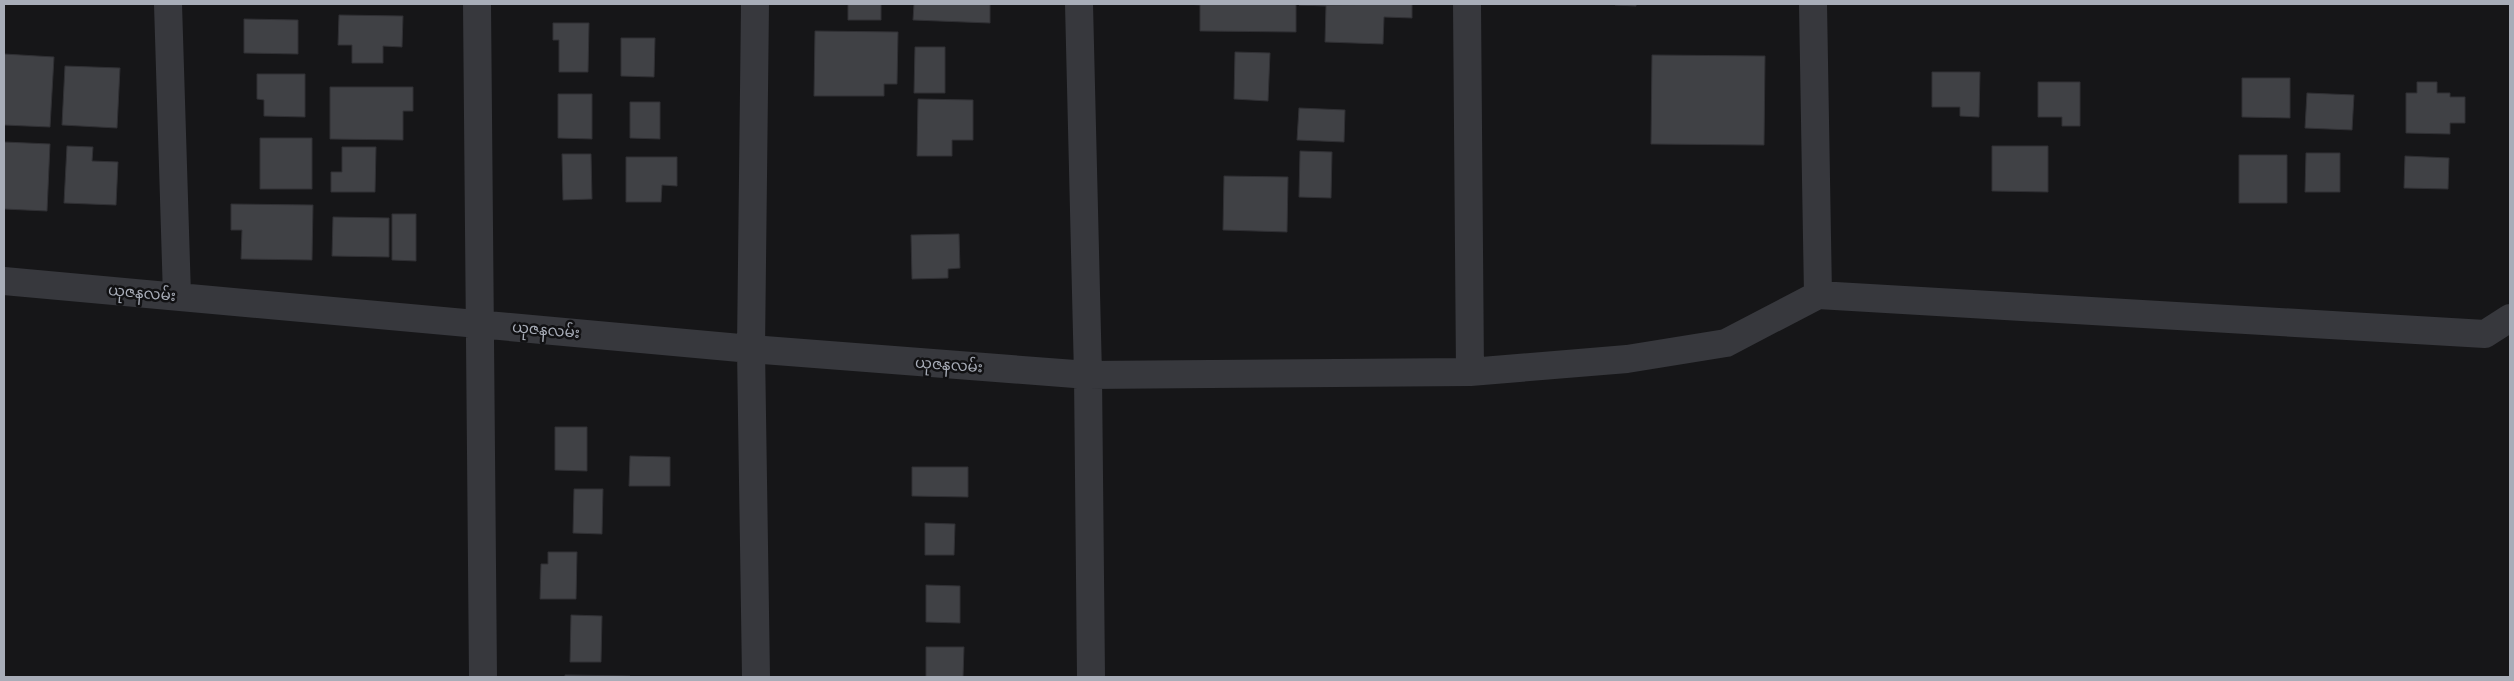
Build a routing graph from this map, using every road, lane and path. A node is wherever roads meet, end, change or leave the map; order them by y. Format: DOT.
graph roads {
  1 [pos="168,4"];
  2 [pos="477,4"];
  3 [pos="755,4"];
  4 [pos="1079,4"];
  5 [pos="1467,4"];
  6 [pos="1814,4"];
  7 [pos="4,281"];
  8 [pos="1818,295"];
  9 [pos="178,296"];
  10 [pos="2510,318"];
  11 [pos="482,324"];
  12 [pos="751,349"];
  13 [pos="1470,372"];
  14 [pos="1088,375"];
  15 [pos="483,677"];
  16 [pos="756,677"];
  17 [pos="1091,677"];
  1 -- 9 [label="street"];
  2 -- 11 [label="street"];
  3 -- 12 [label="street"];
  4 -- 14 [label="street"];
  5 -- 13 [label="street"];
  6 -- 8 [label="street"];
  7 -- 9 [label="street, ယုဇနလမ်း"];
  8 -- 10 [label="street"];
  8 -- 13 [label="street, ယုဇနလမ်း"];
  9 -- 11 [label="street, ယုဇနလမ်း"];
  11 -- 12 [label="street, ယုဇနလမ်း"];
  11 -- 15 [label="street"];
  12 -- 14 [label="street, ယုဇနလမ်း"];
  12 -- 16 [label="street"];
  13 -- 14 [label="street, ယုဇနလမ်း"];
  14 -- 17 [label="street"];
}
